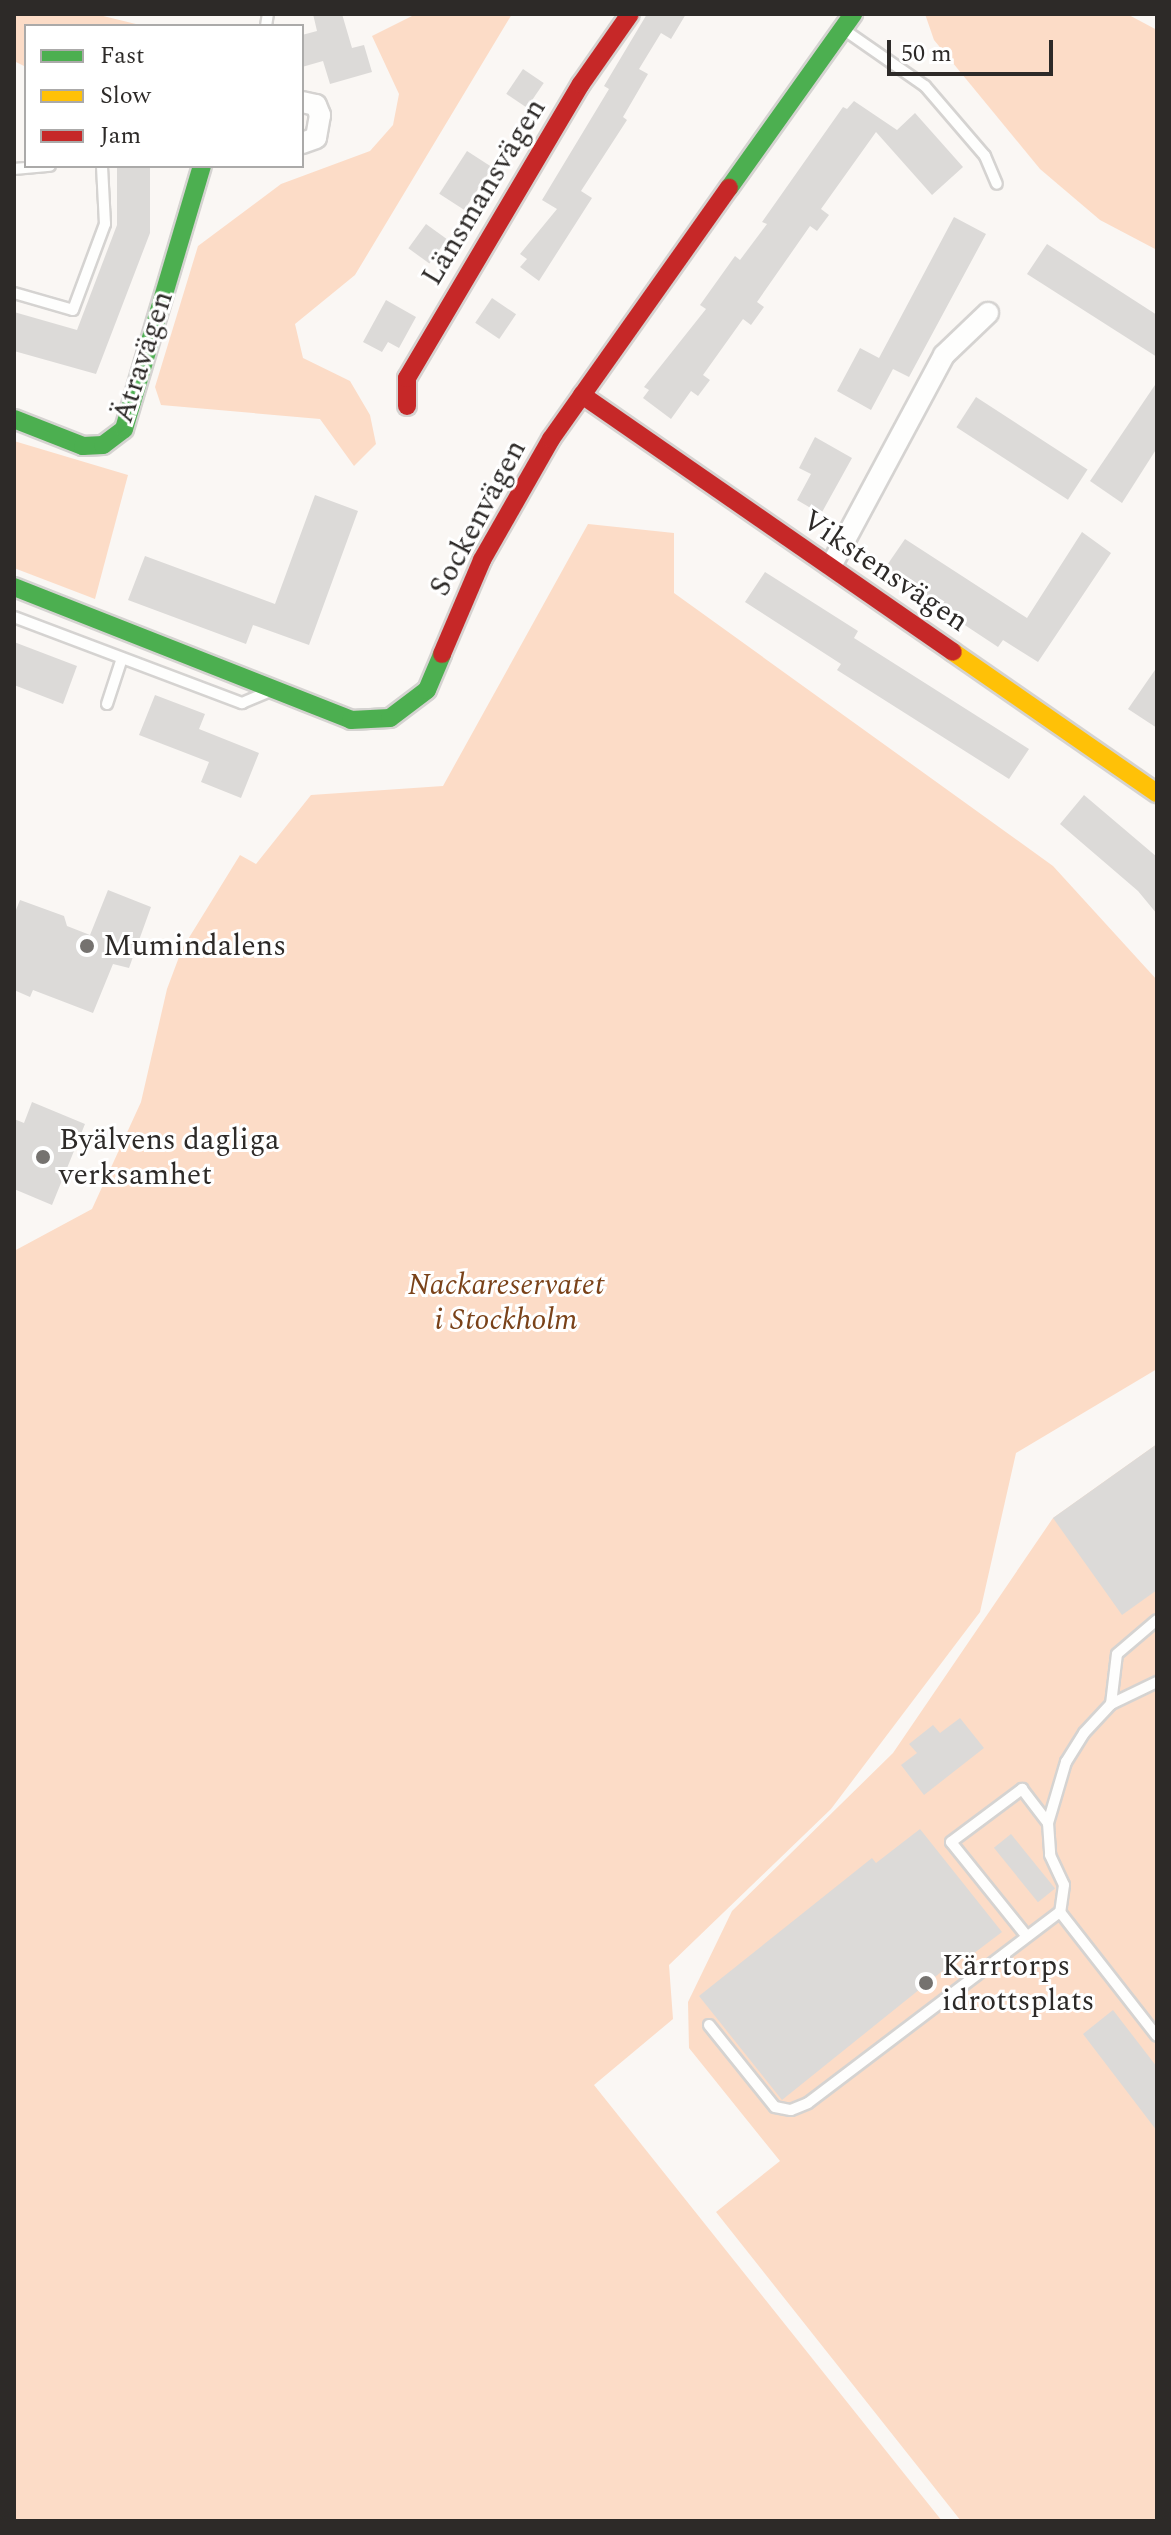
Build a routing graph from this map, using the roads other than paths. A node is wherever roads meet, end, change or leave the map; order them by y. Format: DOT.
graph roads {
  1 [pos="630,14"];
  2 [pos="848,21"];
  3 [pos="304,102"];
  4 [pos="304,142"];
  5 [pos="102,168"];
  6 [pos="204,168"];
  7 [pos="997,184"];
  8 [pos="14,293"];
  9 [pos="988,313"];
  10 [pos="582,395"];
  11 [pos="407,406"];
  12 [pos="14,419"];
  13 [pos="831,566"];
  14 [pos="14,587"];
  15 [pos="14,617"];
  16 [pos="122,658"];
  17 [pos="270,691"];
  18 [pos="107,704"];
  19 [pos="1157,793"];
  20 [pos="1157,1620"];
  21 [pos="1157,1682"];
  22 [pos="1111,1704"];
  23 [pos="1048,1823"];
  24 [pos="1060,1912"];
  25 [pos="1025,1934"];
  26 [pos="709,2025"];
  27 [pos="1157,2036"];
  1 -- 11 [label="street, Länsmansvägen"];
  2 -- 7 [label="lane"];
  2 -- 10 [label="street, Sockenvägen"];
  3 -- 4 [label="street"];
  5 -- 8 [label="lane"];
  6 -- 12 [label="street, Ätravägen"];
  9 -- 13 [label="street"];
  10 -- 13 [label="street, Vikstensvägen"];
  10 -- 17 [label="street, Sockenvägen"];
  13 -- 19 [label="street, Vikstensvägen"];
  14 -- 17 [label="street, Sockenvägen"];
  15 -- 16 [label="lane"];
  16 -- 17 [label="lane"];
  16 -- 18 [label="lane"];
  20 -- 22 [label="lane"];
  21 -- 22 [label="lane"];
  22 -- 23 [label="lane"];
  23 -- 24 [label="lane"];
  23 -- 25 [label="lane"];
  24 -- 25 [label="lane"];
  24 -- 27 [label="lane"];
  25 -- 26 [label="lane"];
}
